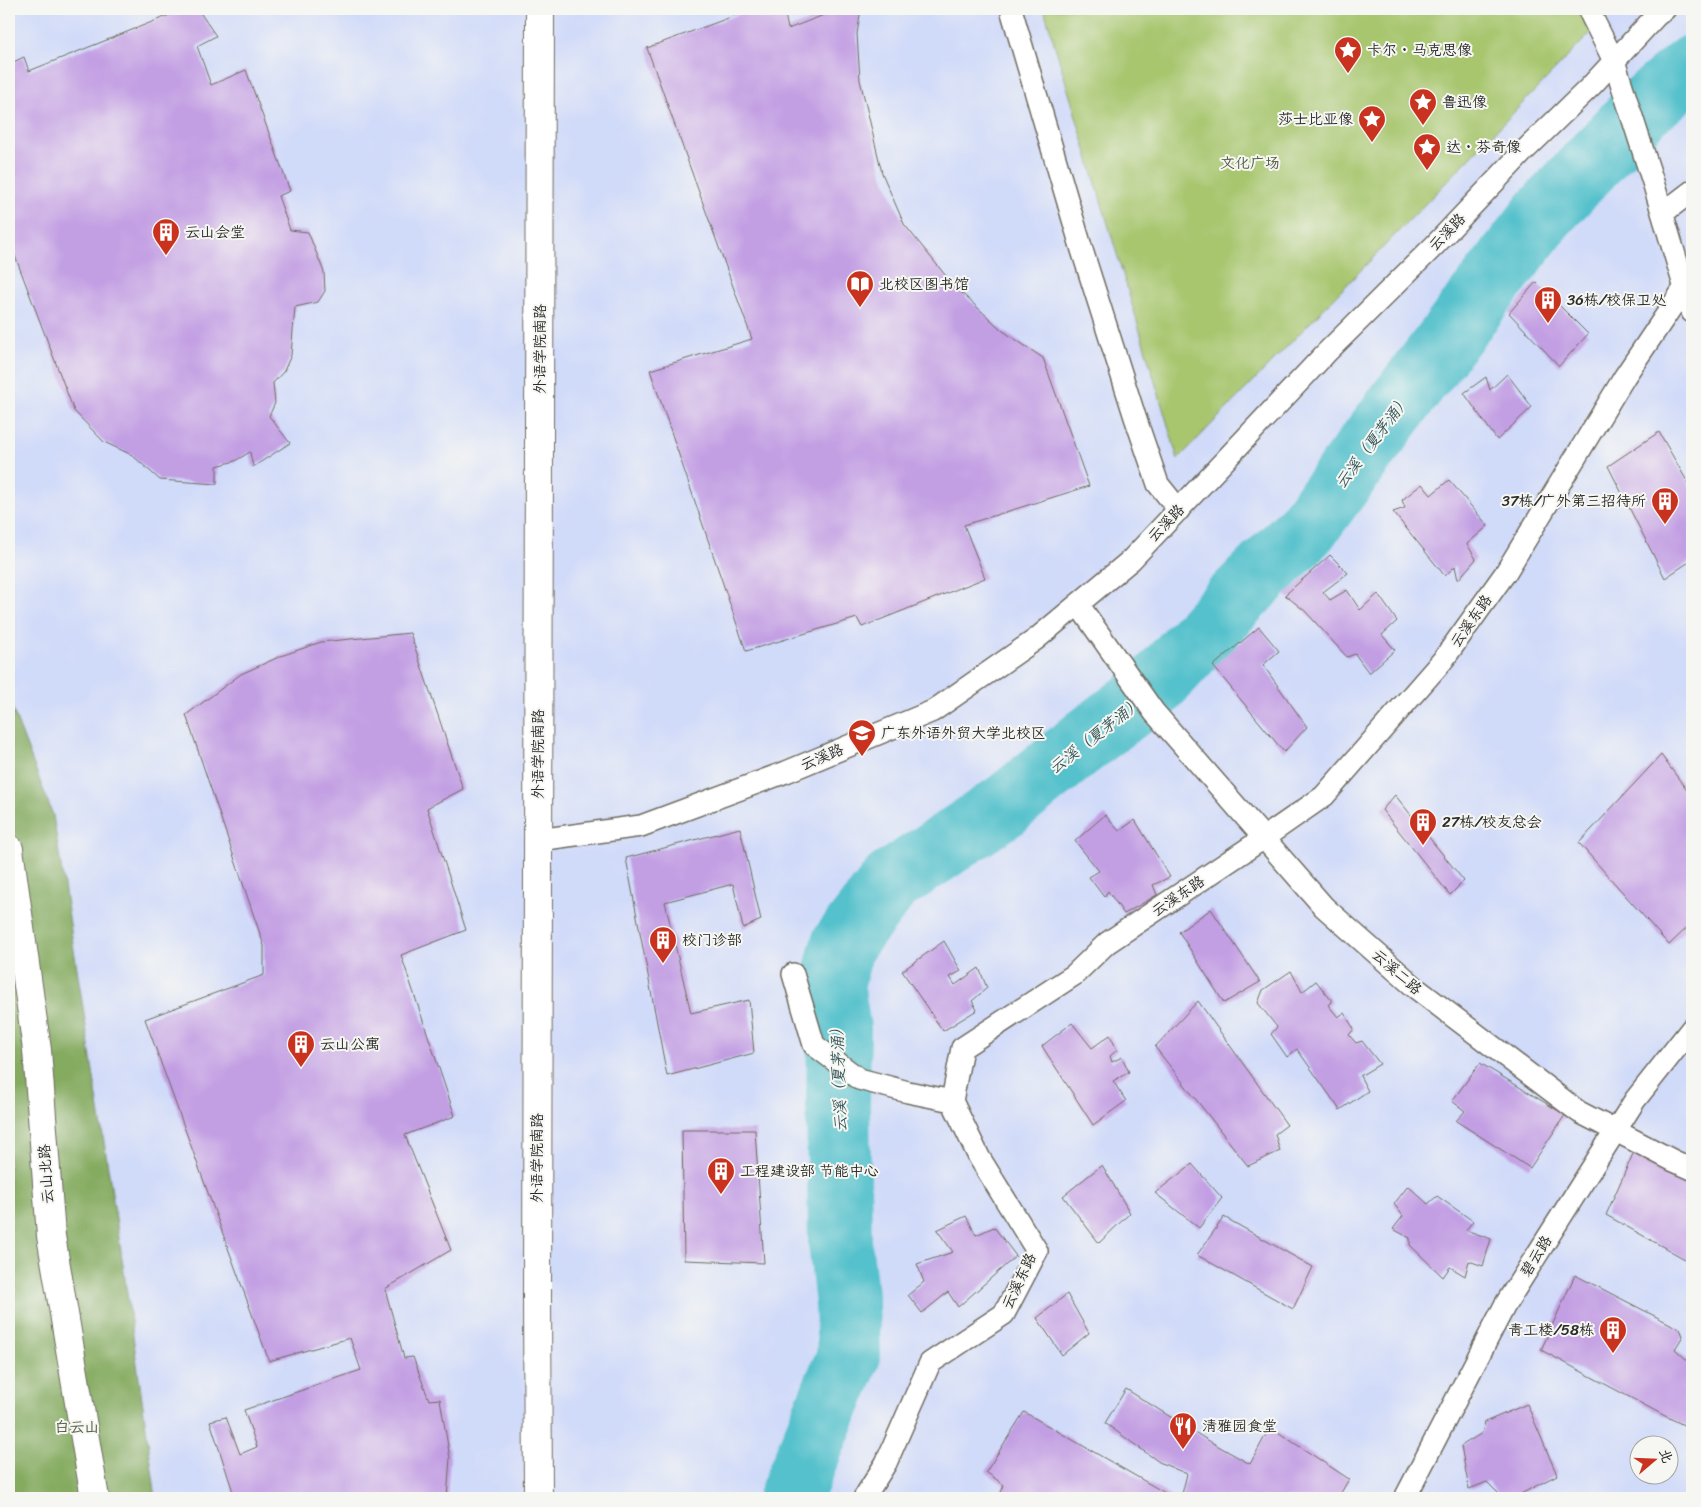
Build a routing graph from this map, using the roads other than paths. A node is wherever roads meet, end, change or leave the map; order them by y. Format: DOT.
graph roads {
  1 [pos="540,9"];
  2 [pos="1011,9"];
  3 [pos="1588,9"];
  4 [pos="1665,9"];
  5 [pos="1614,61"];
  6 [pos="1692,191"];
  7 [pos="1663,213"];
  8 [pos="1684,286"];
  9 [pos="1692,312"];
  10 [pos="1179,510"];
  11 [pos="1078,604"];
  12 [pos="1264,839"];
  13 [pos="538,840"];
  14 [pos="9,849"];
  15 [pos="793,974"];
  16 [pos="1692,1028"];
  17 [pos="952,1101"];
  18 [pos="1616,1130"];
  19 [pos="1692,1168"];
  20 [pos="538,1463"];
  21 [pos="95,1498"];
  22 [pos="538,1498"];
  23 [pos="553,1498"];
  24 [pos="864,1498"];
  25 [pos="1405,1498"];
  1 -- 13 [label="street, 外语学院南路"];
  2 -- 10 [label="lane"];
  3 -- 5 [label="lane"];
  4 -- 5 [label="lane, 云溪路"];
  5 -- 7 [label="lane"];
  5 -- 10 [label="lane, 云溪路"];
  6 -- 7 [label="lane"];
  7 -- 8 [label="lane"];
  8 -- 9 [label="lane"];
  8 -- 12 [label="lane, 云溪东路"];
  10 -- 11 [label="lane, 云溪路"];
  11 -- 12 [label="lane, 云溪二路"];
  11 -- 13 [label="lane, 云溪路"];
  12 -- 17 [label="lane, 云溪东路"];
  12 -- 18 [label="lane, 云溪二路"];
  13 -- 20 [label="street, 外语学院南路"];
  14 -- 21 [label="street, 云山北路"];
  15 -- 17 [label="lane"];
  16 -- 18 [label="lane, 碧云路"];
  17 -- 24 [label="lane, 云溪东路"];
  18 -- 19 [label="lane, 云溪二路"];
  18 -- 25 [label="lane, 碧云路"];
  20 -- 22 [label="street, 外语学院南路"];
  20 -- 23 [label="lane"];
}
